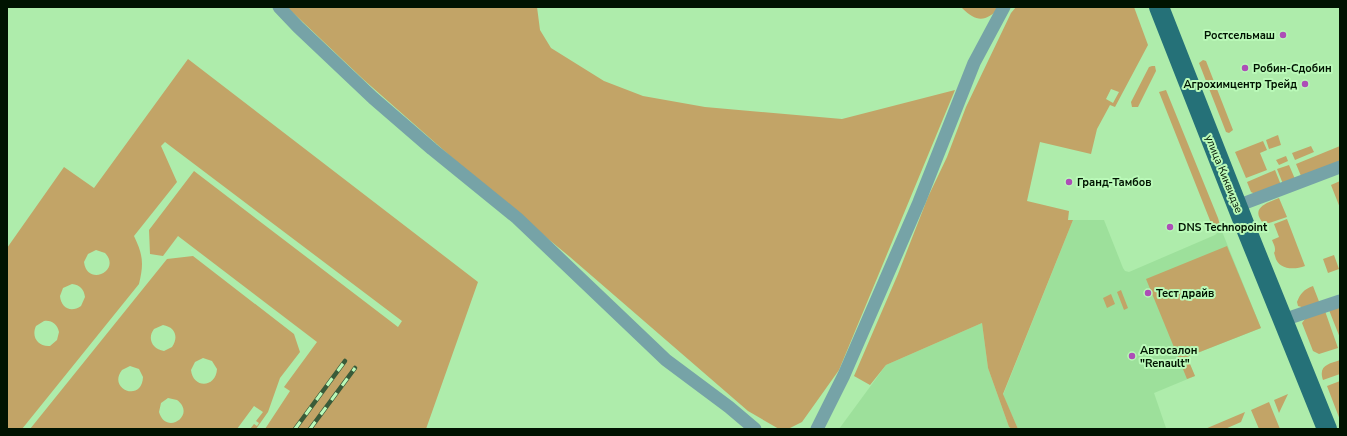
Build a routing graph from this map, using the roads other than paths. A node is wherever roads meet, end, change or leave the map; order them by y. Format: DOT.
graph roads {
  1 [pos="279,7"];
  2 [pos="1004,7"];
  3 [pos="1159,7"];
  4 [pos="1340,167"];
  5 [pos="1237,206"];
  6 [pos="1340,301"];
  7 [pos="1283,320"];
  8 [pos="754,429"];
  9 [pos="817,429"];
  10 [pos="1327,429"];
  1 -- 8 [label="street"];
  2 -- 9 [label="street"];
  3 -- 5 [label="main road, улица Киквидзе"];
  4 -- 5 [label="street"];
  5 -- 7 [label="main road, улица Киквидзе"];
  6 -- 7 [label="street"];
  7 -- 10 [label="main road, улица Киквидзе"];
}
